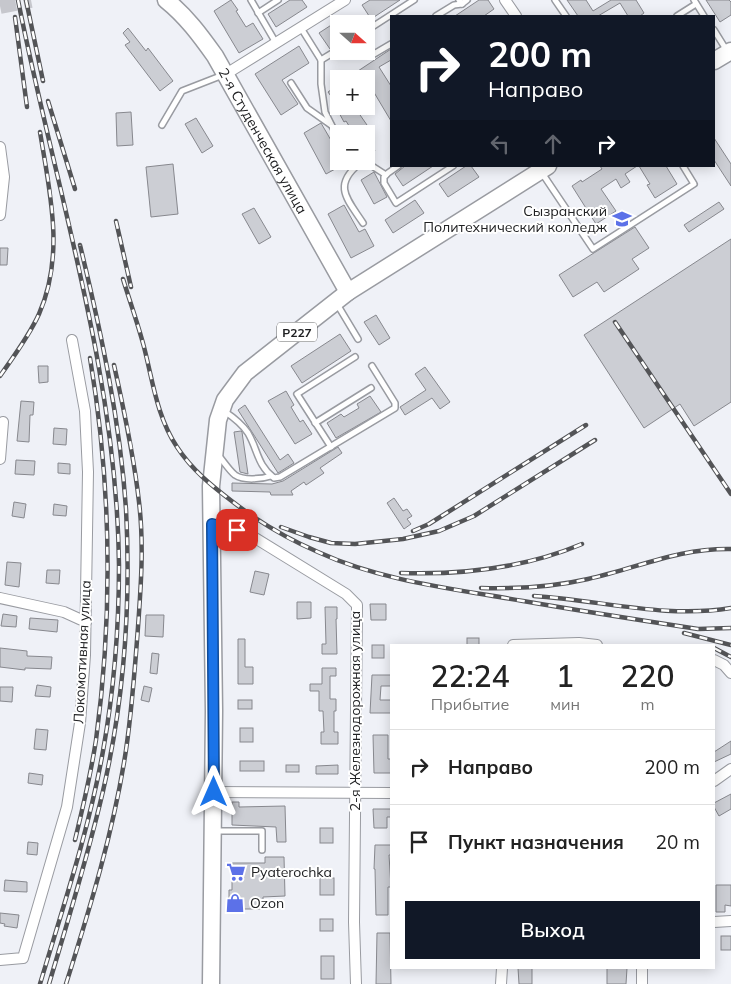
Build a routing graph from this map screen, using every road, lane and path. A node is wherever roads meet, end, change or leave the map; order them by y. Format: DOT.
graph roads {
  1 [pos="166,0"];
  2 [pos="251,0"];
  3 [pos="278,0"];
  4 [pos="346,0"];
  5 [pos="414,0"];
  6 [pos="467,0"];
  7 [pos="505,0"];
  8 [pos="556,0"];
  9 [pos="461,2"];
  10 [pos="695,2"];
  11 [pos="258,13"];
  12 [pos="391,15"];
  13 [pos="438,15"];
  14 [pos="515,15"];
  15 [pos="565,15"];
  16 [pos="678,15"];
  17 [pos="703,15"];
  18 [pos="390,16"];
  19 [pos="375,25"];
  20 [pos="301,28"];
  21 [pos="715,31"];
  22 [pos="276,43"];
  23 [pos="390,45"];
  24 [pos="729,52"];
  25 [pos="375,53"];
  26 [pos="330,54"];
  27 [pos="321,60"];
  28 [pos="715,61"];
  29 [pos="226,74"];
  30 [pos="290,83"];
  31 [pos="162,125"];
  32 [pos="331,125"];
  33 [pos="332,125"];
  34 [pos="0,147"];
  35 [pos="397,167"];
  36 [pos="442,167"];
  37 [pos="452,167"];
  38 [pos="684,167"];
  39 [pos="375,168"];
  40 [pos="544,168"];
  41 [pos="353,170"];
  42 [pos="444,172"];
  43 [pos="386,175"];
  44 [pos="0,215"];
  45 [pos="363,223"];
  46 [pos="342,296"];
  47 [pos="358,339"];
  48 [pos="72,340"];
  49 [pos="355,357"];
  50 [pos="372,366"];
  51 [pos="371,388"];
  52 [pos="222,409"];
  53 [pos="3,422"];
  54 [pos="315,423"];
  55 [pos="330,448"];
  56 [pos="214,453"];
  57 [pos="0,459"];
  58 [pos="271,476"];
  59 [pos="212,524"];
  60 [pos="0,598"];
  61 [pos="86,622"];
  62 [pos="546,644"];
  63 [pos="588,644"];
  64 [pos="715,660"];
  65 [pos="731,673"];
  66 [pos="731,769"];
  67 [pos="715,780"];
  68 [pos="214,792"];
  69 [pos="355,793"];
  70 [pos="390,793"];
  71 [pos="213,831"];
  72 [pos="262,850"];
  73 [pos="731,921"];
  74 [pos="715,922"];
  75 [pos="0,960"];
  76 [pos="502,969"];
  77 [pos="642,969"];
  78 [pos="211,984"];
  79 [pos="356,984"];
  80 [pos="501,984"];
  81 [pos="642,984"];
  1 -- 29 [label="main road, 2-я Студенческая улица"];
  2 -- 11 [label="lane"];
  3 -- 11 [label="lane"];
  4 -- 20 [label="street"];
  5 -- 12 [label="lane"];
  6 -- 9 [label="lane"];
  7 -- 14 [label="street"];
  8 -- 15 [label="lane"];
  9 -- 13 [label="lane"];
  10 -- 16 [label="lane"];
  10 -- 17 [label="lane"];
  11 -- 22 [label="lane"];
  18 -- 19 [label="lane"];
  20 -- 22 [label="street"];
  20 -- 27 [label="lane"];
  21 -- 24 [label="lane"];
  22 -- 29 [label="street"];
  23 -- 25 [label="lane"];
  24 -- 28 [label="main road"];
  26 -- 27 [label="lane"];
  27 -- 33 [label="lane"];
  29 -- 31 [label="lane"];
  29 -- 46 [label="main road, 2-я Студенческая улица"];
  30 -- 32 [label="lane"];
  34 -- 44 [label="street"];
  35 -- 43 [label="lane"];
  36 -- 42 [label="lane"];
  37 -- 42 [label="lane"];
  38 -- 40 [label="lane"];
  39 -- 43 [label="lane"];
  40 -- 46 [label="main road, Р227"];
  41 -- 45 [label="lane"];
  42 -- 43 [label="lane"];
  46 -- 47 [label="lane"];
  46 -- 52 [label="main road, Р227"];
  48 -- 61 [label="street, Локомотивная улица"];
  49 -- 54 [label="lane"];
  50 -- 55 [label="lane"];
  51 -- 54 [label="lane"];
  52 -- 56 [label="main road, Р227"];
  52 -- 58 [label="lane"];
  53 -- 57 [label="street"];
  54 -- 55 [label="lane"];
  55 -- 58 [label="lane"];
  56 -- 58 [label="lane"];
  56 -- 59 [label="main road, Р227"];
  59 -- 68 [label="main road, Р227"];
  59 -- 69 [label="street, 2-я Железнодорожная улица"];
  60 -- 61 [label="street"];
  61 -- 75 [label="street, Локомотивная улица"];
  62 -- 63 [label="street"];
  64 -- 65 [label="street"];
  66 -- 67 [label="street"];
  68 -- 69 [label="street"];
  68 -- 71 [label="main road, Р227"];
  69 -- 70 [label="street"];
  69 -- 79 [label="street, 2-я Железнодорожная улица"];
  71 -- 72 [label="lane"];
  71 -- 78 [label="main road, Р227"];
  73 -- 74 [label="street"];
  76 -- 80 [label="street"];
  77 -- 81 [label="street"];
}
